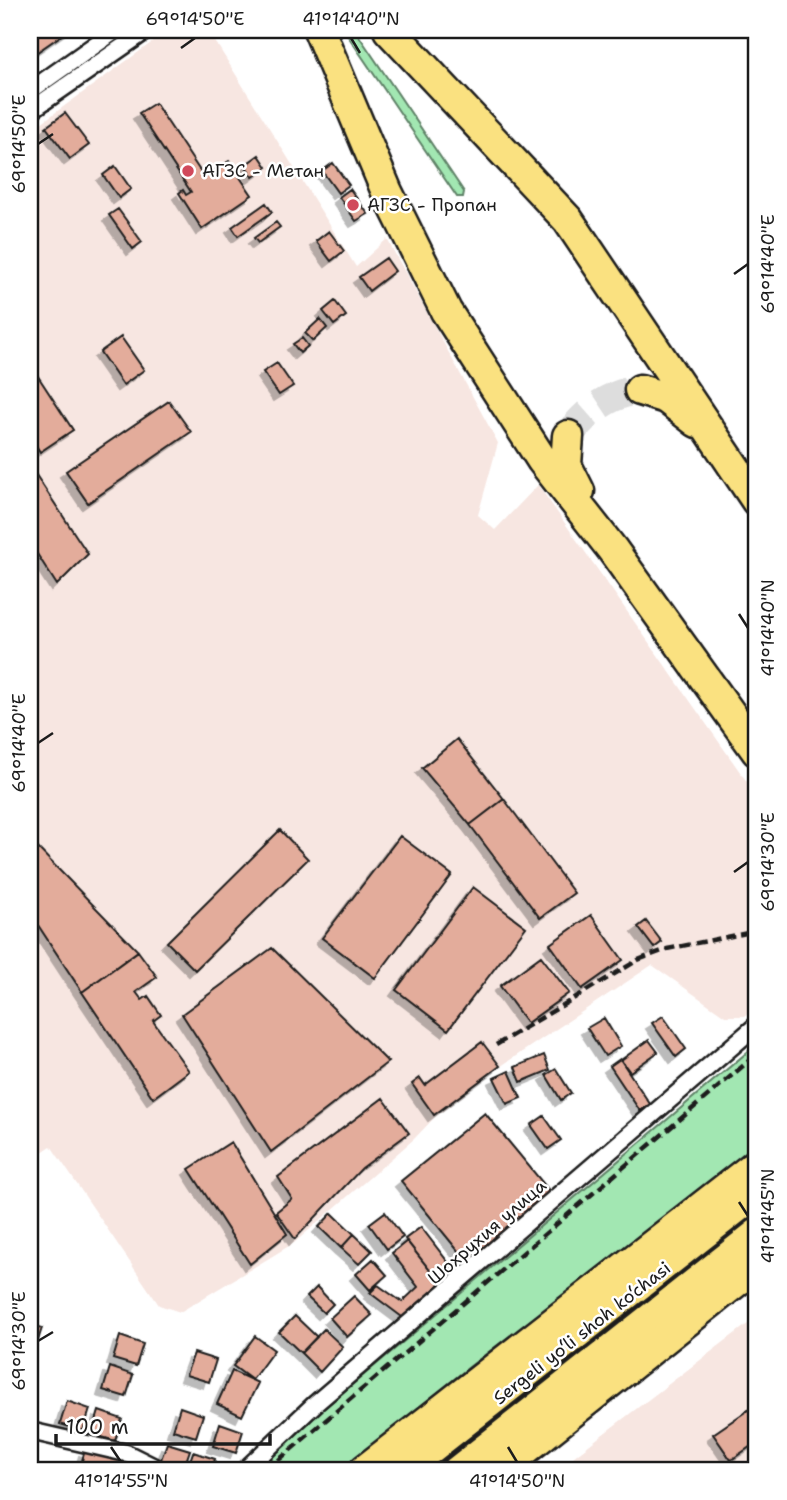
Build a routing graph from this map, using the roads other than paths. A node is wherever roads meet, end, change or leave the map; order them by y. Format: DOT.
graph roads {
  1 [pos="116,30"];
  2 [pos="147,30"];
  3 [pos="319,30"];
  4 [pos="389,30"];
  5 [pos="30,94"];
  6 [pos="30,111"];
  7 [pos="640,390"];
  8 [pos="568,436"];
  9 [pos="722,447"];
  10 [pos="757,501"];
  11 [pos="612,549"];
  12 [pos="731,718"];
  13 [pos="757,751"];
  14 [pos="757,759"];
  15 [pos="757,1025"];
  16 [pos="757,1164"];
  17 [pos="757,1194"];
  18 [pos="757,1232"];
  19 [pos="757,1265"];
  20 [pos="30,1431"];
  21 [pos="160,1470"];
  22 [pos="244,1470"];
  23 [pos="365,1470"];
  24 [pos="406,1470"];
  25 [pos="456,1470"];
  26 [pos="499,1470"];
  1 -- 5 [label="street"];
  2 -- 6 [label="street"];
  3 -- 11 [label="highway"];
  4 -- 9 [label="highway"];
  7 -- 9 [label="highway"];
  8 -- 11 [label="highway"];
  9 -- 10 [label="highway"];
  11 -- 12 [label="highway"];
  12 -- 13 [label="highway"];
  12 -- 14 [label="highway"];
  15 -- 22 [label="street, Шохрухия улица"];
  16 -- 23 [label="highway"];
  17 -- 24 [label="main road, Sergeli yo‘li shoh ko‘chasi"];
  18 -- 25 [label="main road, Sergeli yo‘li shoh ko‘chasi"];
  19 -- 26 [label="highway"];
  20 -- 21 [label="street"];
}
